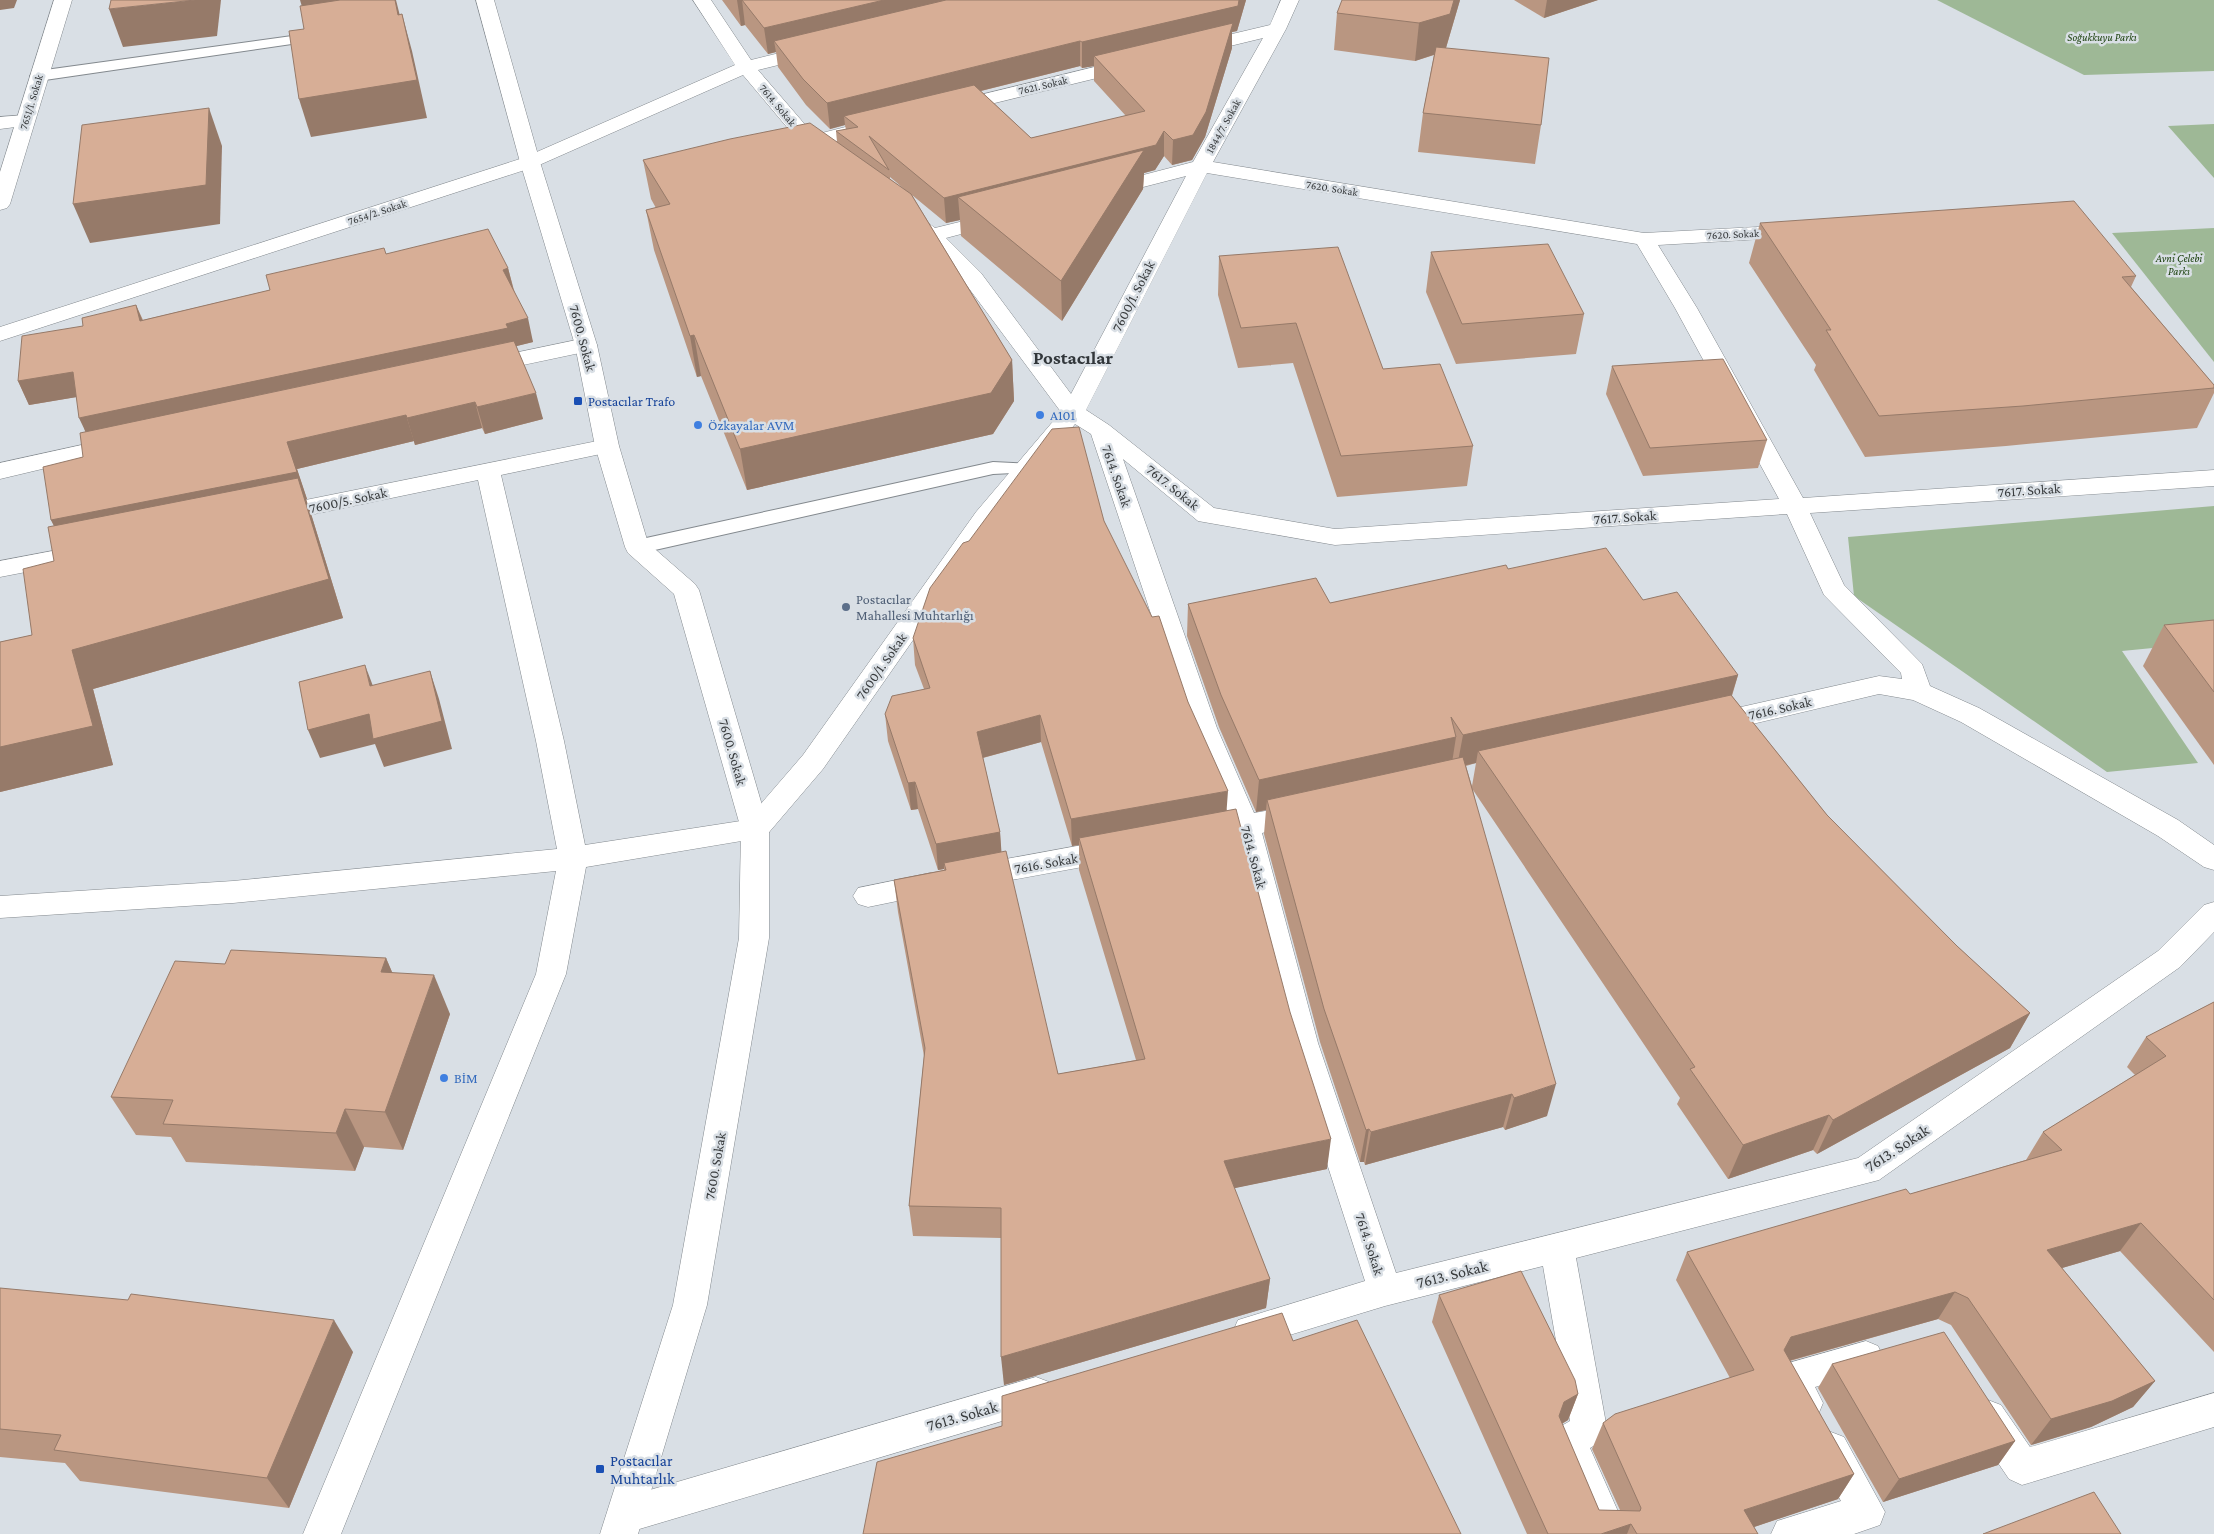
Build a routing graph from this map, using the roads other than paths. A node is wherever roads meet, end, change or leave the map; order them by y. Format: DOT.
graph roads {
  1 [pos="63,0"];
  2 [pos="485,0"];
  3 [pos="702,0"];
  4 [pos="1290,0"];
  5 [pos="1277,29"];
  6 [pos="339,34"];
  7 [pos="830,46"];
  8 [pos="1182,52"];
  9 [pos="1153,59"];
  10 [pos="746,67"];
  11 [pos="38,76"];
  12 [pos="933,112"];
  13 [pos="24,121"];
  14 [pos="895,121"];
  15 [pos="0,123"];
  16 [pos="809,142"];
  17 [pos="530,162"];
  18 [pos="831,162"];
  19 [pos="1201,166"];
  20 [pos="1086,196"];
  21 [pos="0,204"];
  22 [pos="898,211"];
  23 [pos="1018,213"];
  24 [pos="1812,230"];
  25 [pos="932,236"];
  26 [pos="1644,239"];
  27 [pos="0,334"];
  28 [pos="586,345"];
  29 [pos="460,372"];
  30 [pos="1073,412"];
  31 [pos="1101,430"];
  32 [pos="140,439"];
  33 [pos="607,446"];
  34 [pos="1026,468"];
  35 [pos="488,470"];
  36 [pos="0,471"];
  37 [pos="2214,478"];
  38 [pos="1794,506"];
  39 [pos="247,520"];
  40 [pos="637,547"];
  41 [pos="113,548"];
  42 [pos="0,569"];
  43 [pos="1918,691"];
  44 [pos="1682,730"];
  45 [pos="1324,809"];
  46 [pos="1246,826"];
  47 [pos="755,829"];
  48 [pos="1178,838"];
  49 [pos="1139,846"];
  50 [pos="573,858"];
  51 [pos="2214,859"];
  52 [pos="868,896"];
  53 [pos="0,907"];
  54 [pos="2214,913"];
  55 [pos="1557,1248"];
  56 [pos="1385,1291"];
  57 [pos="1224,1339"];
  58 [pos="1900,1348"];
  59 [pos="1063,1386"];
  60 [pos="1974,1394"];
  61 [pos="2214,1410"];
  62 [pos="622,1525"];
  63 [pos="322,1534"];
  64 [pos="1609,1534"];
  65 [pos="1790,1534"];
  1 -- 11 [label="street, 7651/1. Sokak"];
  2 -- 17 [label="street, 7600. Sokak"];
  3 -- 10 [label="street, 7614. Sokak"];
  4 -- 5 [label="street, 1844/7. Sokak"];
  5 -- 8 [label="street"];
  5 -- 19 [label="street, 1844/7. Sokak"];
  6 -- 11 [label="lane"];
  7 -- 10 [label="street, 7654/2. Sokak"];
  9 -- 12 [label="street, 7621. Sokak"];
  10 -- 16 [label="street, 7614. Sokak"];
  10 -- 17 [label="street, 7654/2. Sokak"];
  11 -- 13 [label="street, 7651/1. Sokak"];
  13 -- 15 [label="street"];
  13 -- 21 [label="street, 7651/1. Sokak"];
  14 -- 16 [label="street"];
  16 -- 18 [label="street, 7614. Sokak"];
  17 -- 27 [label="street, 7654/2. Sokak"];
  17 -- 28 [label="street, 7600. Sokak"];
  19 -- 20 [label="street, 1844/7. Sokak"];
  19 -- 26 [label="street, 7620. Sokak"];
  19 -- 30 [label="street, 7600/1. Sokak"];
  22 -- 25 [label="street"];
  23 -- 25 [label="street"];
  24 -- 26 [label="street, 7620. Sokak"];
  25 -- 30 [label="street"];
  26 -- 38 [label="street"];
  28 -- 29 [label="street"];
  28 -- 33 [label="street, 7600. Sokak"];
  30 -- 31 [label="street, 7617. Sokak"];
  30 -- 34 [label="street, 7600/1. Sokak"];
  31 -- 38 [label="street, 7617. Sokak"];
  31 -- 46 [label="street, 7614. Sokak"];
  32 -- 36 [label="street"];
  33 -- 35 [label="street, 7600/5. Sokak"];
  33 -- 40 [label="street, 7600. Sokak"];
  34 -- 40 [label="lane"];
  34 -- 47 [label="street, 7600/1. Sokak"];
  35 -- 39 [label="street, 7600/5. Sokak"];
  35 -- 50 [label="street"];
  37 -- 38 [label="street, 7617. Sokak"];
  38 -- 43 [label="street"];
  40 -- 47 [label="street, 7600. Sokak"];
  41 -- 42 [label="street"];
  43 -- 44 [label="street, 7616. Sokak"];
  43 -- 51 [label="street, 7616. Sokak"];
  45 -- 46 [label="street"];
  46 -- 48 [label="street"];
  46 -- 56 [label="street, 7614. Sokak"];
  47 -- 50 [label="street"];
  47 -- 62 [label="street, 7600. Sokak"];
  49 -- 52 [label="street, 7616. Sokak"];
  50 -- 53 [label="street"];
  50 -- 63 [label="street"];
  54 -- 55 [label="street, 7613. Sokak"];
  55 -- 56 [label="street, 7613. Sokak"];
  55 -- 64 [label="street"];
  56 -- 57 [label="street, 7613. Sokak"];
  58 -- 65 [label="street"];
  59 -- 62 [label="street, 7613. Sokak"];
  60 -- 61 [label="street"];
}
